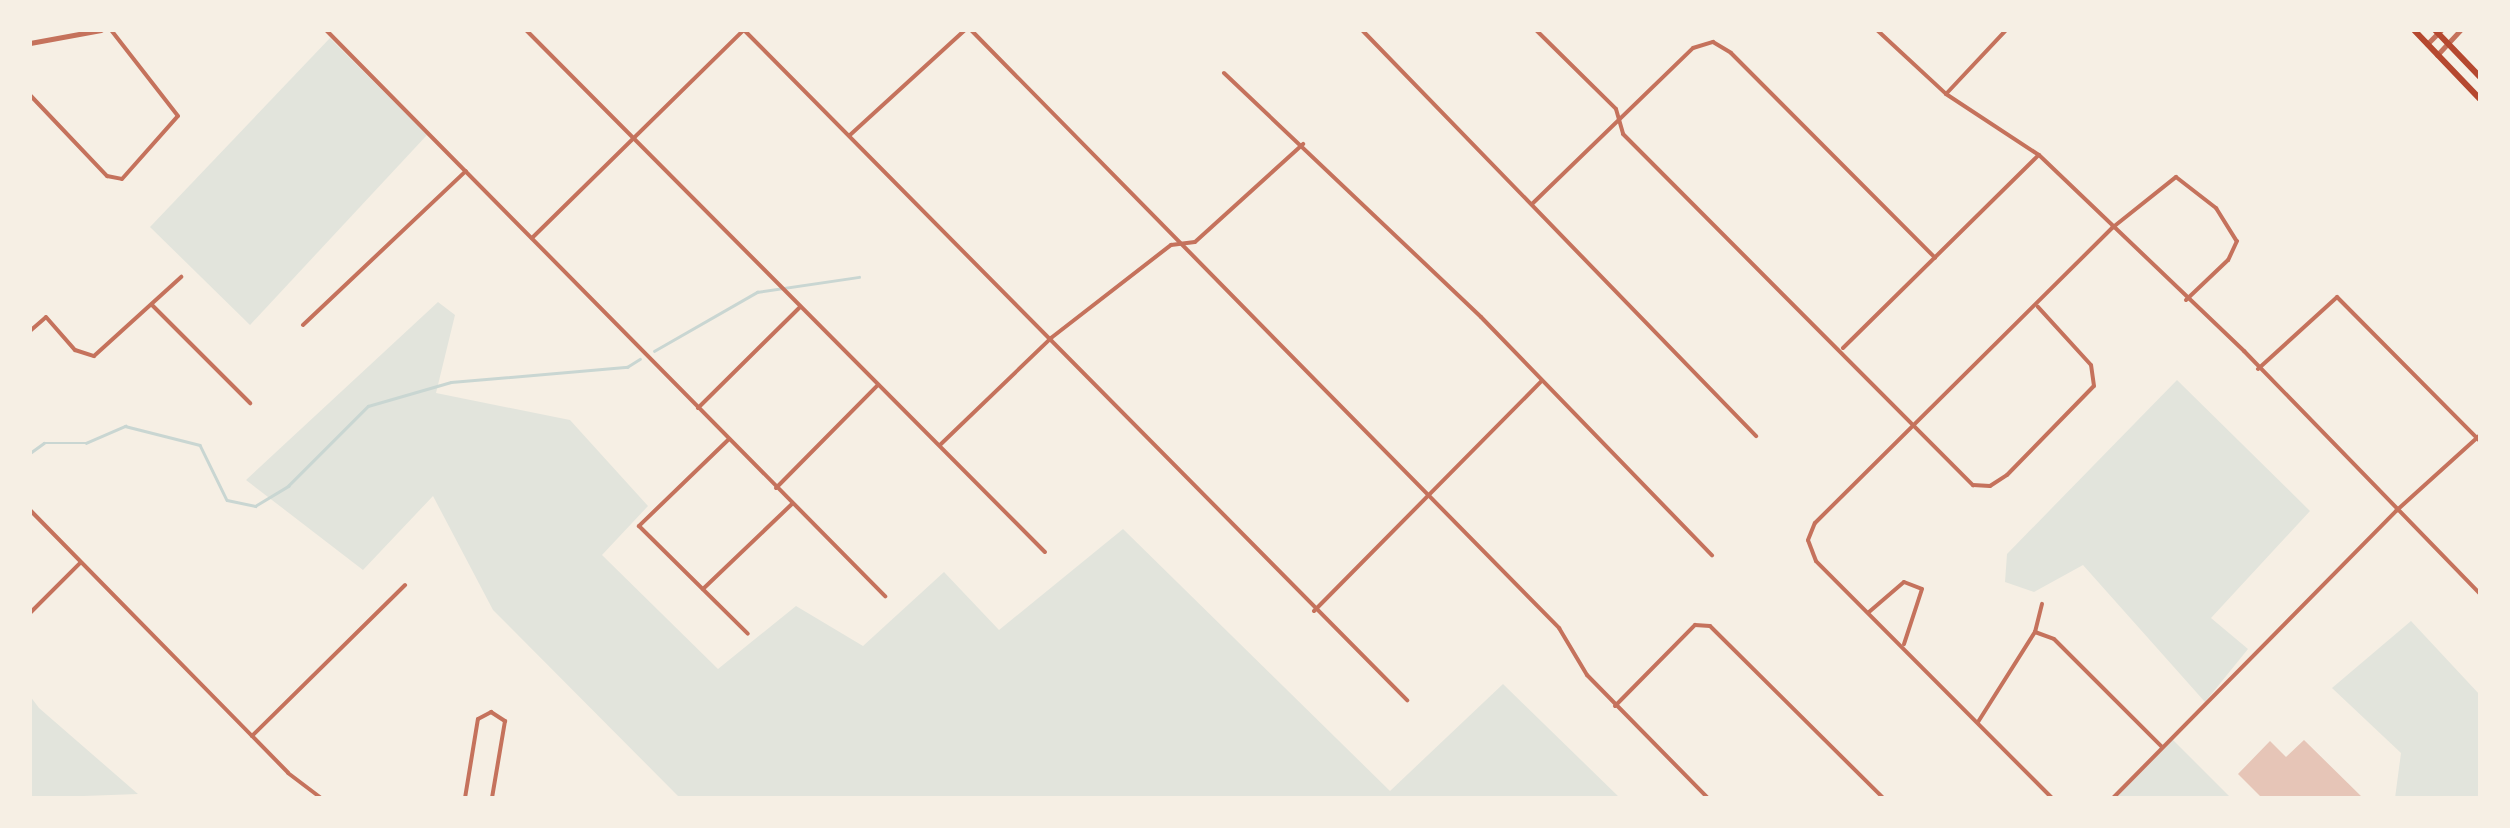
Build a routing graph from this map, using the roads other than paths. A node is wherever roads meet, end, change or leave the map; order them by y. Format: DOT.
graph roads {
  1 [pos="101,30"];
  2 [pos="111,30"];
  3 [pos="326,30"];
  4 [pos="526,30"];
  5 [pos="744,30"];
  6 [pos="968,30"];
  7 [pos="1362,30"];
  8 [pos="1536,30"];
  9 [pos="1877,30"];
  10 [pos="2006,30"];
  11 [pos="2414,30"];
  12 [pos="2460,30"];
  13 [pos="2438,31"];
  14 [pos="35,33"];
  15 [pos="33,42"];
  16 [pos="2427,44"];
  17 [pos="2448,44"];
  18 [pos="2437,55"];
  19 [pos="1224,73"];
  20 [pos="2480,78"];
  21 [pos="1946,94"];
  22 [pos="30,95"];
  23 [pos="2480,99"];
  24 [pos="1618,120"];
  25 [pos="849,136"];
  26 [pos="634,138"];
  27 [pos="1304,144"];
  28 [pos="2039,155"];
  29 [pos="466,172"];
  30 [pos="1530,205"];
  31 [pos="2112,228"];
  32 [pos="532,238"];
  33 [pos="1181,245"];
  34 [pos="1935,258"];
  35 [pos="181,276"];
  36 [pos="2186,300"];
  37 [pos="152,305"];
  38 [pos="2037,306"];
  39 [pos="800,307"];
  40 [pos="303,325"];
  41 [pos="30,331"];
  42 [pos="1051,338"];
  43 [pos="1842,350"];
  44 [pos="2258,368"];
  45 [pos="1542,381"];
  46 [pos="878,385"];
  47 [pos="250,402"];
  48 [pos="698,408"];
  49 [pos="1914,424"];
  50 [pos="1756,436"];
  51 [pos="2479,438"];
  52 [pos="728,440"];
  53 [pos="940,445"];
  54 [pos="776,488"];
  55 [pos="1428,494"];
  56 [pos="792,504"];
  57 [pos="30,510"];
  58 [pos="2396,510"];
  59 [pos="1045,552"];
  60 [pos="1712,555"];
  61 [pos="80,562"];
  62 [pos="405,585"];
  63 [pos="702,589"];
  64 [pos="2480,594"];
  65 [pos="885,596"];
  66 [pos="2042,604"];
  67 [pos="1314,610"];
  68 [pos="30,612"];
  69 [pos="1870,612"];
  70 [pos="2035,632"];
  71 [pos="748,634"];
  72 [pos="1903,646"];
  73 [pos="1406,700"];
  74 [pos="1615,706"];
  75 [pos="1978,722"];
  76 [pos="252,736"];
  77 [pos="2162,748"];
  78 [pos="321,798"];
  79 [pos="465,798"];
  80 [pos="492,798"];
  81 [pos="1708,798"];
  82 [pos="1883,798"];
  83 [pos="2052,798"];
  84 [pos="2113,798"];
  1 -- 15 [label="street"];
  2 -- 22 [label="street"];
  3 -- 29 [label="street"];
  4 -- 26 [label="street"];
  5 -- 25 [label="street"];
  5 -- 26 [label="street"];
  6 -- 25 [label="street"];
  6 -- 33 [label="street"];
  7 -- 30 [label="street"];
  8 -- 24 [label="street"];
  9 -- 21 [label="street"];
  10 -- 21 [label="street"];
  11 -- 16 [label="main road"];
  12 -- 17 [label="street"];
  13 -- 16 [label="street"];
  13 -- 17 [label="main road"];
  14 -- 15 [label="street"];
  16 -- 18 [label="main road"];
  17 -- 18 [label="street"];
  17 -- 20 [label="main road"];
  18 -- 23 [label="main road"];
  19 -- 27 [label="street"];
  21 -- 28 [label="street"];
  24 -- 30 [label="street"];
  24 -- 34 [label="street"];
  24 -- 43 [label="street"];
  25 -- 42 [label="street"];
  26 -- 32 [label="street"];
  26 -- 39 [label="street"];
  27 -- 33 [label="street"];
  27 -- 45 [label="street"];
  28 -- 31 [label="street"];
  28 -- 34 [label="street"];
  29 -- 32 [label="street"];
  29 -- 40 [label="street"];
  30 -- 50 [label="street"];
  31 -- 36 [label="street"];
  31 -- 36 [label="street"];
  31 -- 38 [label="street"];
  32 -- 48 [label="street"];
  33 -- 42 [label="street"];
  33 -- 55 [label="street"];
  34 -- 43 [label="street"];
  35 -- 37 [label="street"];
  36 -- 44 [label="street"];
  37 -- 41 [label="street"];
  37 -- 47 [label="street"];
  38 -- 49 [label="street"];
  38 -- 49 [label="street"];
  39 -- 46 [label="street"];
  39 -- 48 [label="street"];
  42 -- 53 [label="street"];
  42 -- 67 [label="street"];
  43 -- 49 [label="street"];
  44 -- 51 [label="street"];
  44 -- 58 [label="street"];
  45 -- 55 [label="street"];
  45 -- 60 [label="street"];
  46 -- 53 [label="street"];
  46 -- 54 [label="street"];
  48 -- 52 [label="street"];
  49 -- 69 [label="street"];
  51 -- 58 [label="street"];
  52 -- 54 [label="street"];
  52 -- 63 [label="street"];
  53 -- 59 [label="street"];
  54 -- 56 [label="street"];
  55 -- 67 [label="street"];
  55 -- 74 [label="street"];
  56 -- 63 [label="street"];
  56 -- 65 [label="street"];
  57 -- 61 [label="street"];
  58 -- 64 [label="street"];
  58 -- 77 [label="street"];
  61 -- 68 [label="street"];
  61 -- 76 [label="street"];
  62 -- 76 [label="street"];
  63 -- 71 [label="street"];
  66 -- 70 [label="street"];
  67 -- 73 [label="street"];
  69 -- 72 [label="street"];
  69 -- 72 [label="street"];
  70 -- 75 [label="street"];
  70 -- 77 [label="street"];
  72 -- 75 [label="street"];
  74 -- 81 [label="street"];
  74 -- 82 [label="street"];
  75 -- 83 [label="street"];
  76 -- 78 [label="street"];
  77 -- 84 [label="street"];
  79 -- 80 [label="street"];
}
